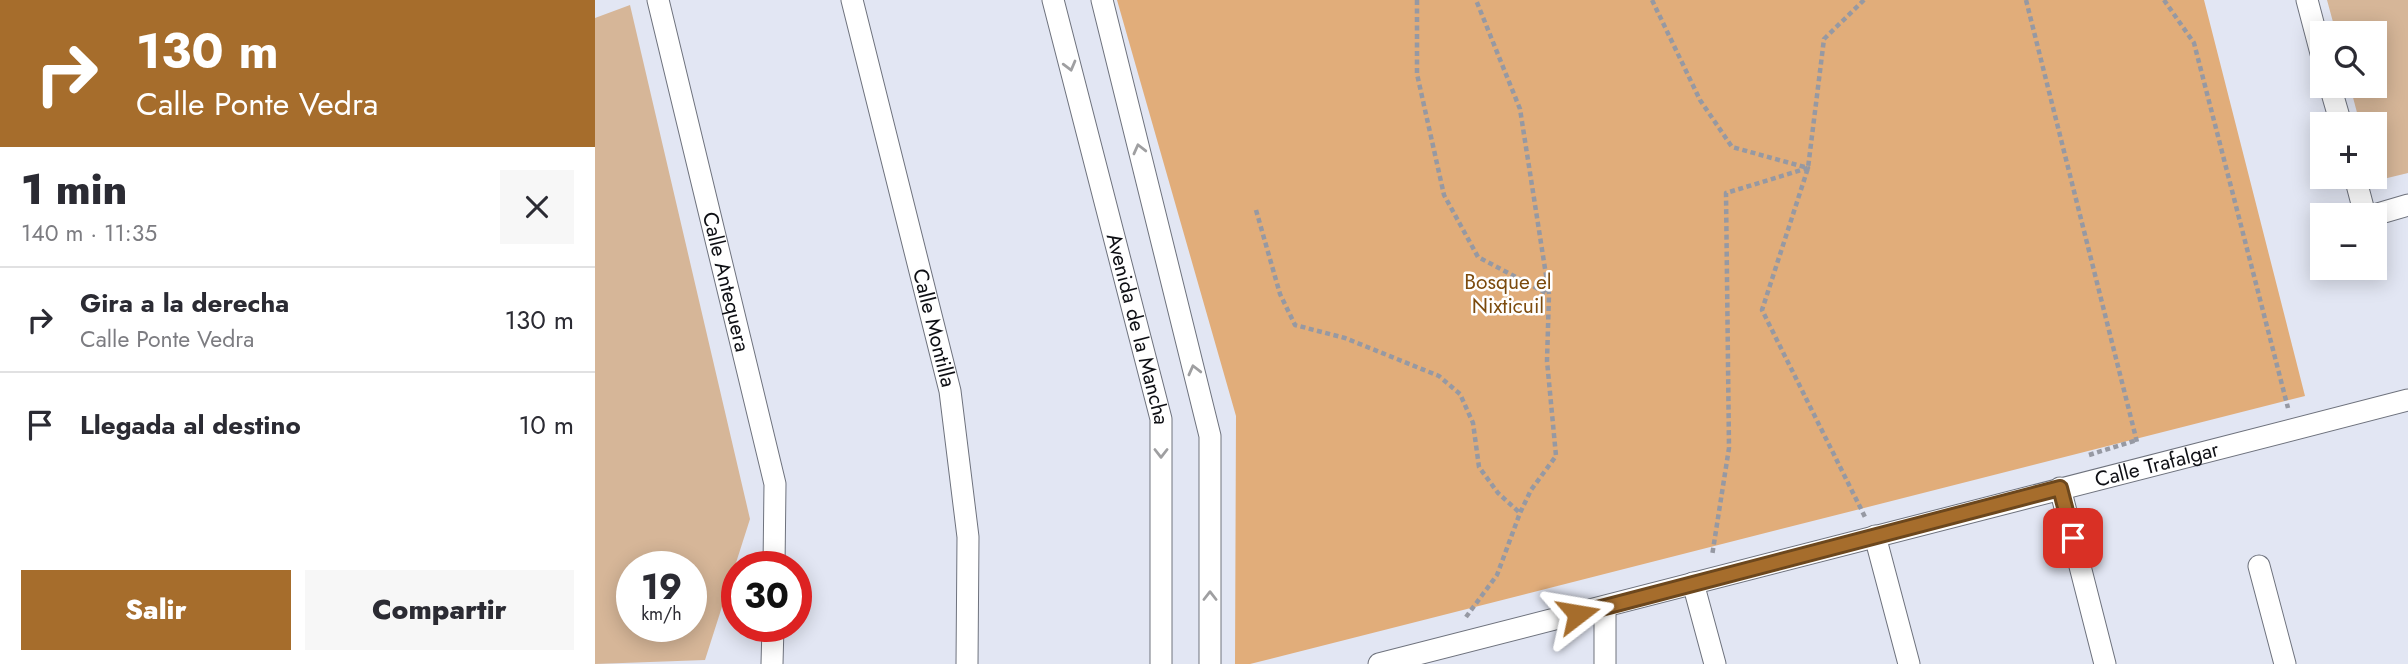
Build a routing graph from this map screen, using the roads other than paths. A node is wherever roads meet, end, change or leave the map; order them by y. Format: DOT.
graph roads {
  1 [pos="657,0"];
  2 [pos="852,0"];
  3 [pos="1053,0"];
  4 [pos="1102,0"];
  5 [pos="2307,0"];
  6 [pos="2313,21"];
  7 [pos="2408,205"];
  8 [pos="2387,211"];
  9 [pos="2408,400"];
  10 [pos="2060,488"];
  11 [pos="1875,536"];
  12 [pos="773,551"];
  13 [pos="2259,566"];
  14 [pos="1693,583"];
  15 [pos="1605,607"];
  16 [pos="773,642"];
  17 [pos="1419,659"];
  18 [pos="772,664"];
  19 [pos="967,664"];
  20 [pos="1161,664"];
  21 [pos="1210,664"];
  22 [pos="1379,664"];
  23 [pos="1605,664"];
  24 [pos="1715,664"];
  25 [pos="1909,664"];
  26 [pos="2105,664"];
  27 [pos="2285,664"];
  1 -- 12 [label="street, Calle Antequera"];
  2 -- 19 [label="street, Calle Montilla"];
  3 -- 20 [label="street, Avenida de la Mancha, one-way"];
  21 -- 4 [label="street, one-way"];
  5 -- 6 [label="street"];
  7 -- 8 [label="street"];
  9 -- 10 [label="street, Calle Trafalgar"];
  10 -- 11 [label="street, Calle Trafalgar"];
  10 -- 26 [label="street"];
  11 -- 14 [label="street, Calle Trafalgar"];
  11 -- 25 [label="street"];
  13 -- 27 [label="street"];
  14 -- 15 [label="street, Calle Trafalgar"];
  14 -- 24 [label="street"];
  15 -- 17 [label="street, Calle Trafalgar"];
  15 -- 23 [label="street"];
  16 -- 18 [label="street"];
  17 -- 22 [label="street, Calle Trafalgar"];
}
